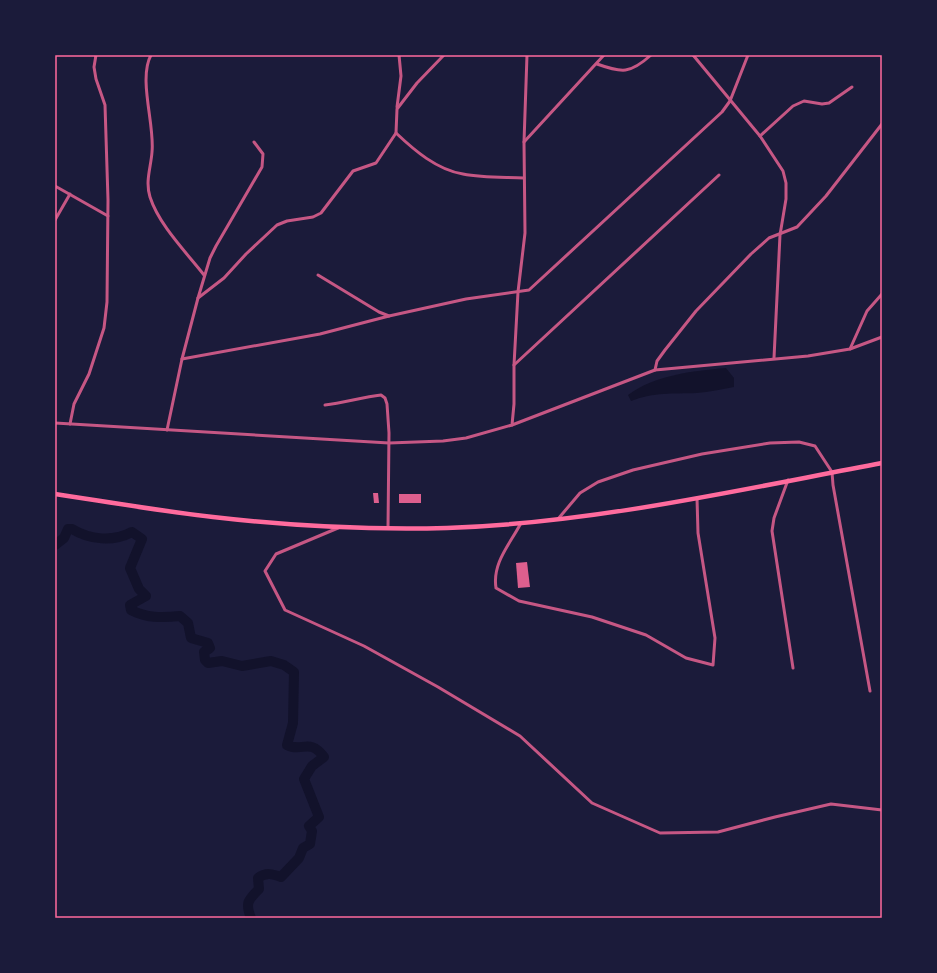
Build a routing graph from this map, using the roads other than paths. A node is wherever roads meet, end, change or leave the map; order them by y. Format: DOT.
graph roads {
  1 [pos="96,55"];
  2 [pos="151,55"];
  3 [pos="399,55"];
  4 [pos="444,55"];
  5 [pos="527,55"];
  6 [pos="604,55"];
  7 [pos="651,55"];
  8 [pos="693,55"];
  9 [pos="748,55"];
  10 [pos="597,64"];
  11 [pos="852,88"];
  12 [pos="730,101"];
  13 [pos="397,109"];
  14 [pos="882,124"];
  15 [pos="396,133"];
  16 [pos="760,136"];
  17 [pos="254,142"];
  18 [pos="524,142"];
  19 [pos="718,175"];
  20 [pos="524,178"];
  21 [pos="55,186"];
  22 [pos="70,194"];
  23 [pos="108,216"];
  24 [pos="55,220"];
  25 [pos="780,235"];
  26 [pos="204,275"];
  27 [pos="318,275"];
  28 [pos="518,292"];
  29 [pos="882,294"];
  30 [pos="198,298"];
  31 [pos="389,316"];
  32 [pos="882,337"];
  33 [pos="850,349"];
  34 [pos="774,358"];
  35 [pos="182,359"];
  36 [pos="514,365"];
  37 [pos="654,370"];
  38 [pos="325,405"];
  39 [pos="55,423"];
  40 [pos="70,424"];
  41 [pos="512,425"];
  42 [pos="167,430"];
  43 [pos="389,443"];
  44 [pos="882,463"];
  45 [pos="832,472"];
  46 [pos="788,480"];
  47 [pos="55,494"];
  48 [pos="697,497"];
  49 [pos="558,519"];
  50 [pos="521,523"];
  51 [pos="342,526"];
  52 [pos="388,528"];
  53 [pos="793,668"];
  54 [pos="870,691"];
  55 [pos="882,810"];
  1 -- 23 [label="street"];
  2 -- 26 [label="street"];
  3 -- 13 [label="street"];
  4 -- 13 [label="street"];
  5 -- 18 [label="street"];
  6 -- 10 [label="street"];
  7 -- 10 [label="street"];
  8 -- 12 [label="street"];
  9 -- 12 [label="street"];
  10 -- 18 [label="street"];
  11 -- 16 [label="street"];
  12 -- 16 [label="street"];
  12 -- 28 [label="street"];
  13 -- 15 [label="street"];
  14 -- 25 [label="street"];
  15 -- 20 [label="street"];
  15 -- 30 [label="street"];
  16 -- 25 [label="street"];
  17 -- 26 [label="street"];
  18 -- 20 [label="street"];
  19 -- 36 [label="street"];
  20 -- 28 [label="street"];
  21 -- 22 [label="street"];
  22 -- 23 [label="street"];
  22 -- 24 [label="street"];
  23 -- 40 [label="street"];
  25 -- 34 [label="street"];
  25 -- 37 [label="street"];
  26 -- 30 [label="street"];
  27 -- 31 [label="street"];
  28 -- 31 [label="street"];
  28 -- 36 [label="street"];
  29 -- 33 [label="street"];
  30 -- 35 [label="street"];
  31 -- 35 [label="street"];
  32 -- 33 [label="street"];
  33 -- 34 [label="street"];
  34 -- 37 [label="street"];
  35 -- 42 [label="street"];
  36 -- 41 [label="street"];
  37 -- 41 [label="street"];
  38 -- 43 [label="street"];
  39 -- 40 [label="street"];
  40 -- 42 [label="street"];
  41 -- 43 [label="street"];
  42 -- 43 [label="street"];
  43 -- 52 [label="street"];
  44 -- 45 [label="main road"];
  45 -- 46 [label="main road"];
  45 -- 49 [label="street"];
  45 -- 54 [label="street"];
  46 -- 48 [label="main road"];
  46 -- 53 [label="street"];
  47 -- 51 [label="main road"];
  48 -- 49 [label="main road"];
  48 -- 50 [label="street"];
  49 -- 50 [label="main road"];
  50 -- 52 [label="main road"];
  51 -- 52 [label="main road"];
  51 -- 55 [label="street"];
}
